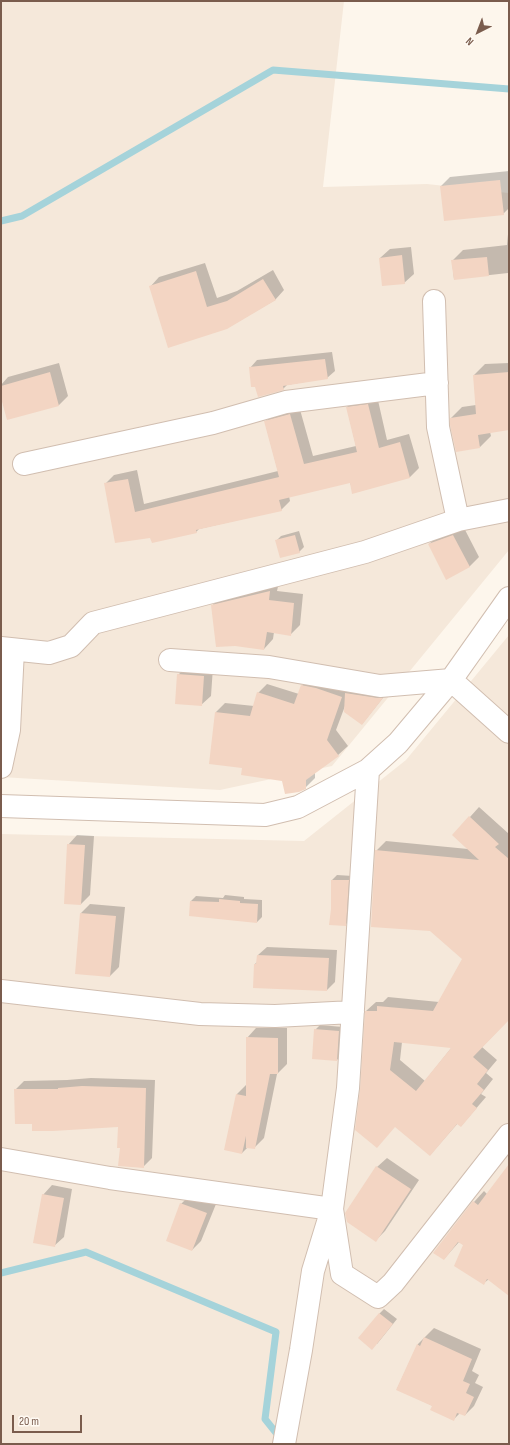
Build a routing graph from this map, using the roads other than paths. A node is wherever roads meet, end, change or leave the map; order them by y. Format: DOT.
graph roads {
  1 [pos="434,301"];
  2 [pos="437,383"];
  3 [pos="24,464"];
  4 [pos="509,510"];
  5 [pos="458,520"];
  6 [pos="509,598"];
  7 [pos="7,649"];
  8 [pos="170,660"];
  9 [pos="451,680"];
  10 [pos="509,732"];
  11 [pos="1,767"];
  12 [pos="368,770"];
  13 [pos="1,806"];
  14 [pos="1,991"];
  15 [pos="354,1012"];
  16 [pos="509,1135"];
  17 [pos="1,1159"];
  18 [pos="332,1209"];
  19 [pos="284,1444"];
  1 -- 2 [label="street"];
  2 -- 3 [label="street"];
  2 -- 5 [label="street"];
  4 -- 5 [label="street"];
  5 -- 7 [label="street"];
  6 -- 9 [label="street"];
  7 -- 11 [label="street"];
  8 -- 9 [label="street"];
  9 -- 10 [label="street"];
  9 -- 12 [label="street"];
  12 -- 13 [label="street"];
  12 -- 15 [label="street"];
  14 -- 15 [label="street"];
  15 -- 18 [label="street"];
  16 -- 18 [label="street"];
  17 -- 18 [label="street"];
  18 -- 19 [label="street"];
}
